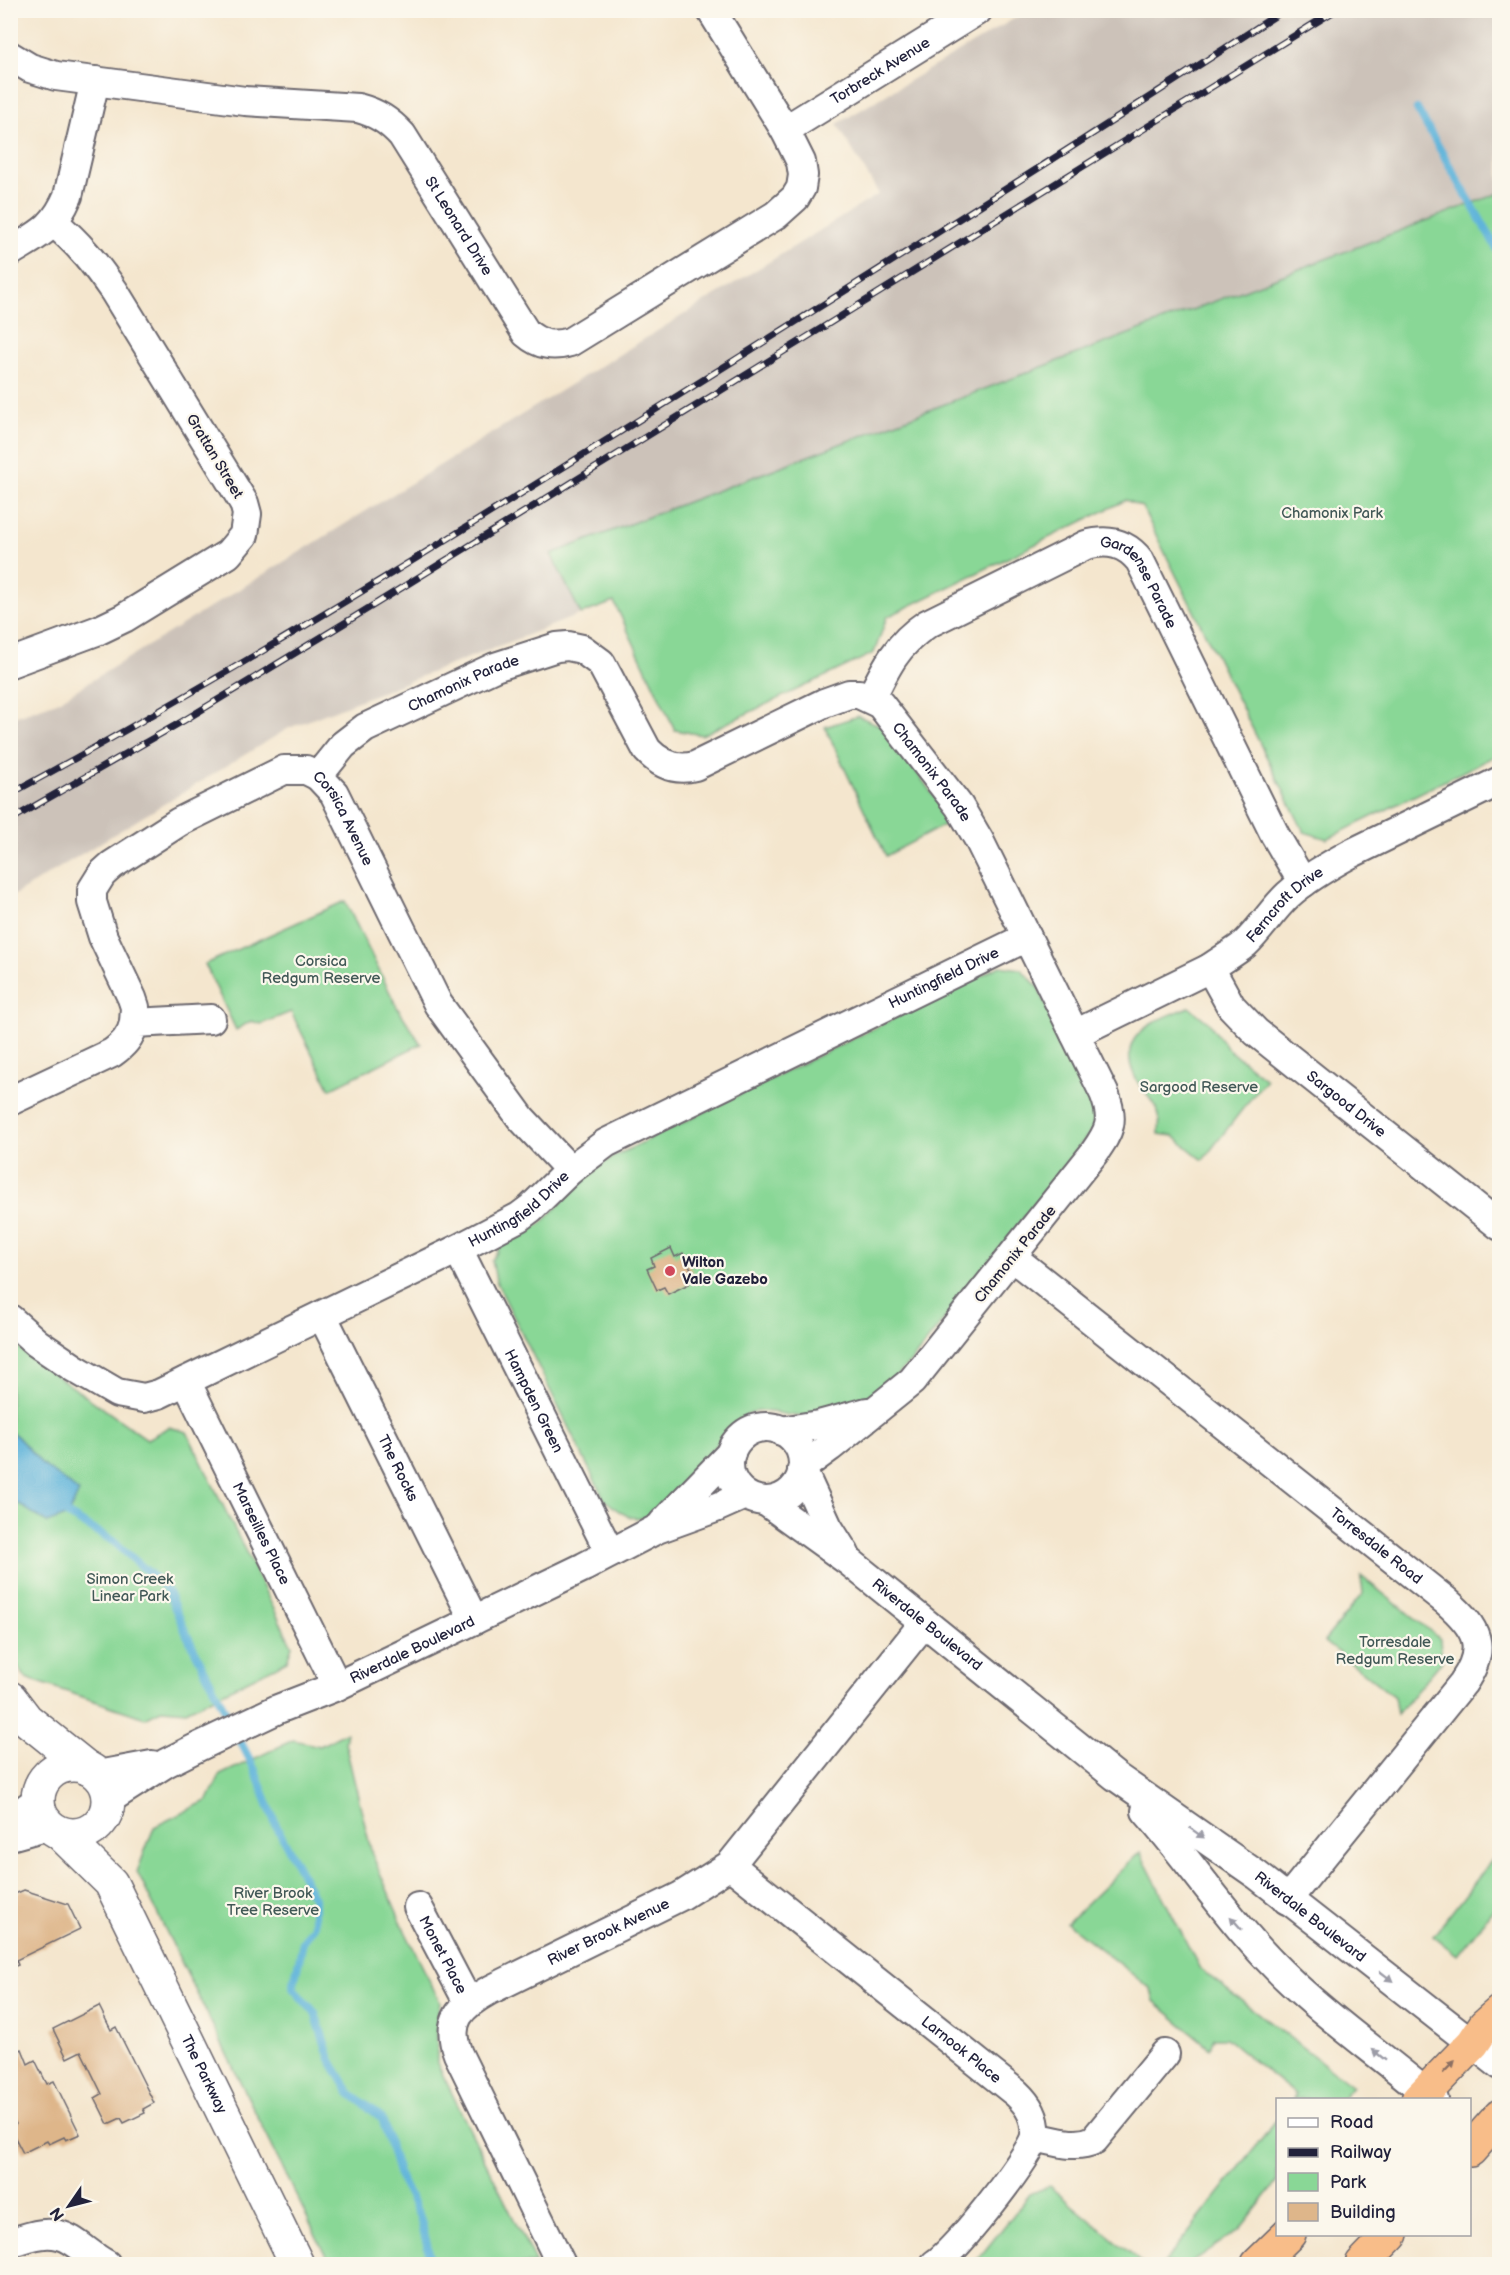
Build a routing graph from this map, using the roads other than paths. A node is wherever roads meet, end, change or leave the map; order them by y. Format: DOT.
graph roads {
  1 [pos="711,10"];
  2 [pos="978,10"];
  3 [pos="10,56"];
  4 [pos="95,81"];
  5 [pos="785,130"];
  6 [pos="54,223"];
  7 [pos="10,252"];
  8 [pos="10,663"];
  9 [pos="871,698"];
  10 [pos="318,776"];
  11 [pos="1500,781"];
  12 [pos="1303,883"];
  13 [pos="1027,937"];
  14 [pos="1210,968"];
  15 [pos="212,1019"];
  16 [pos="134,1023"];
  17 [pos="1076,1034"];
  18 [pos="10,1101"];
  19 [pos="570,1170"];
  20 [pos="1500,1226"];
  21 [pos="458,1249"];
  22 [pos="1012,1257"];
  23 [pos="322,1315"];
  24 [pos="10,1319"];
  25 [pos="186,1381"];
  26 [pos="875,1410"];
  27 [pos="781,1431"];
  28 [pos="730,1453"];
  29 [pos="803,1468"];
  30 [pos="755,1498"];
  31 [pos="657,1529"];
  32 [pos="610,1553"];
  33 [pos="851,1563"];
  34 [pos="474,1620"];
  35 [pos="924,1623"];
  36 [pos="337,1686"];
  37 [pos="18,1709"];
  38 [pos="1115,1776"];
  39 [pos="100,1789"];
  40 [pos="47,1811"];
  41 [pos="10,1820"];
  42 [pos="10,1836"];
  43 [pos="730,1865"];
  44 [pos="111,1883"];
  45 [pos="1287,1900"];
  46 [pos="418,1907"];
  47 [pos="468,2002"];
  48 [pos="1500,2012"];
  49 [pos="1473,2043"];
  50 [pos="1165,2054"];
  51 [pos="1500,2065"];
  52 [pos="1426,2097"];
  53 [pos="1035,2137"];
  54 [pos="1288,2236"];
  55 [pos="1390,2236"];
  56 [pos="10,2243"];
  57 [pos="106,2265"];
  58 [pos="297,2265"];
  59 [pos="561,2265"];
  60 [pos="935,2265"];
  61 [pos="1258,2265"];
  62 [pos="1362,2265"];
  1 -- 5 [label="street, St Leonard Drive"];
  2 -- 5 [label="street, Torbreck Avenue"];
  3 -- 4 [label="street, St Leonard Drive"];
  4 -- 5 [label="street, St Leonard Drive"];
  4 -- 6 [label="street"];
  6 -- 7 [label="street"];
  6 -- 8 [label="street, Grattan Street"];
  9 -- 10 [label="street, Chamonix Parade"];
  9 -- 12 [label="street, Gardense Parade"];
  9 -- 13 [label="street, Chamonix Parade"];
  10 -- 16 [label="street, Corsica Avenue"];
  10 -- 19 [label="street, Corsica Avenue"];
  11 -- 12 [label="street, Ferncroft Drive"];
  12 -- 14 [label="street, Ferncroft Drive"];
  13 -- 17 [label="street, Chamonix Parade"];
  13 -- 19 [label="street, Huntingfield Drive"];
  14 -- 17 [label="street, Ferncroft Drive"];
  14 -- 20 [label="street, Sargood Drive"];
  15 -- 16 [label="street"];
  16 -- 18 [label="street"];
  17 -- 22 [label="street, Chamonix Parade"];
  19 -- 21 [label="street, Huntingfield Drive"];
  21 -- 23 [label="street, Huntingfield Drive"];
  21 -- 32 [label="street, Hampden Green"];
  22 -- 26 [label="street, Chamonix Parade"];
  22 -- 45 [label="street, Torresdale Road"];
  23 -- 25 [label="street, Huntingfield Drive"];
  23 -- 34 [label="street, The Rocks"];
  24 -- 25 [label="street, Huntingfield Drive"];
  25 -- 36 [label="street, Marseilles Place"];
  26 -- 27 [label="street, Chamonix Parade"];
  26 -- 29 [label="street, Chamonix Parade"];
  27 -- 28 [label="street"];
  27 -- 29 [label="street"];
  28 -- 30 [label="street"];
  28 -- 31 [label="street, Riverdale Boulevard"];
  29 -- 30 [label="street"];
  29 -- 33 [label="street, Riverdale Boulevard"];
  30 -- 31 [label="street, Riverdale Boulevard"];
  30 -- 33 [label="street, Riverdale Boulevard"];
  31 -- 32 [label="street, Riverdale Boulevard"];
  32 -- 34 [label="street, Riverdale Boulevard"];
  33 -- 35 [label="street, Riverdale Boulevard"];
  34 -- 36 [label="street, Riverdale Boulevard"];
  35 -- 38 [label="street, Riverdale Boulevard"];
  35 -- 43 [label="street, River Brook Avenue"];
  36 -- 39 [label="street, Riverdale Boulevard"];
  37 -- 39 [label="street"];
  37 -- 40 [label="street"];
  38 -- 45 [label="street, Riverdale Boulevard, one-way"];
  52 -- 38 [label="street, Riverdale Boulevard, one-way"];
  39 -- 40 [label="street"];
  39 -- 40 [label="street"];
  39 -- 44 [label="street, The Parkway"];
  40 -- 41 [label="street"];
  40 -- 42 [label="street"];
  40 -- 44 [label="street, The Parkway"];
  43 -- 47 [label="street, River Brook Avenue"];
  43 -- 53 [label="street, Larnook Place"];
  44 -- 58 [label="street, The Parkway"];
  45 -- 49 [label="street, Riverdale Boulevard, one-way"];
  46 -- 47 [label="street, Monet Place"];
  47 -- 59 [label="street"];
  48 -- 49 [label="highway"];
  49 -- 51 [label="street, Riverdale Boulevard"];
  52 -- 49 [label="highway, one-way"];
  50 -- 53 [label="street"];
  53 -- 60 [label="street"];
  54 -- 61 [label="highway"];
  55 -- 62 [label="highway"];
  56 -- 57 [label="street"];
}
